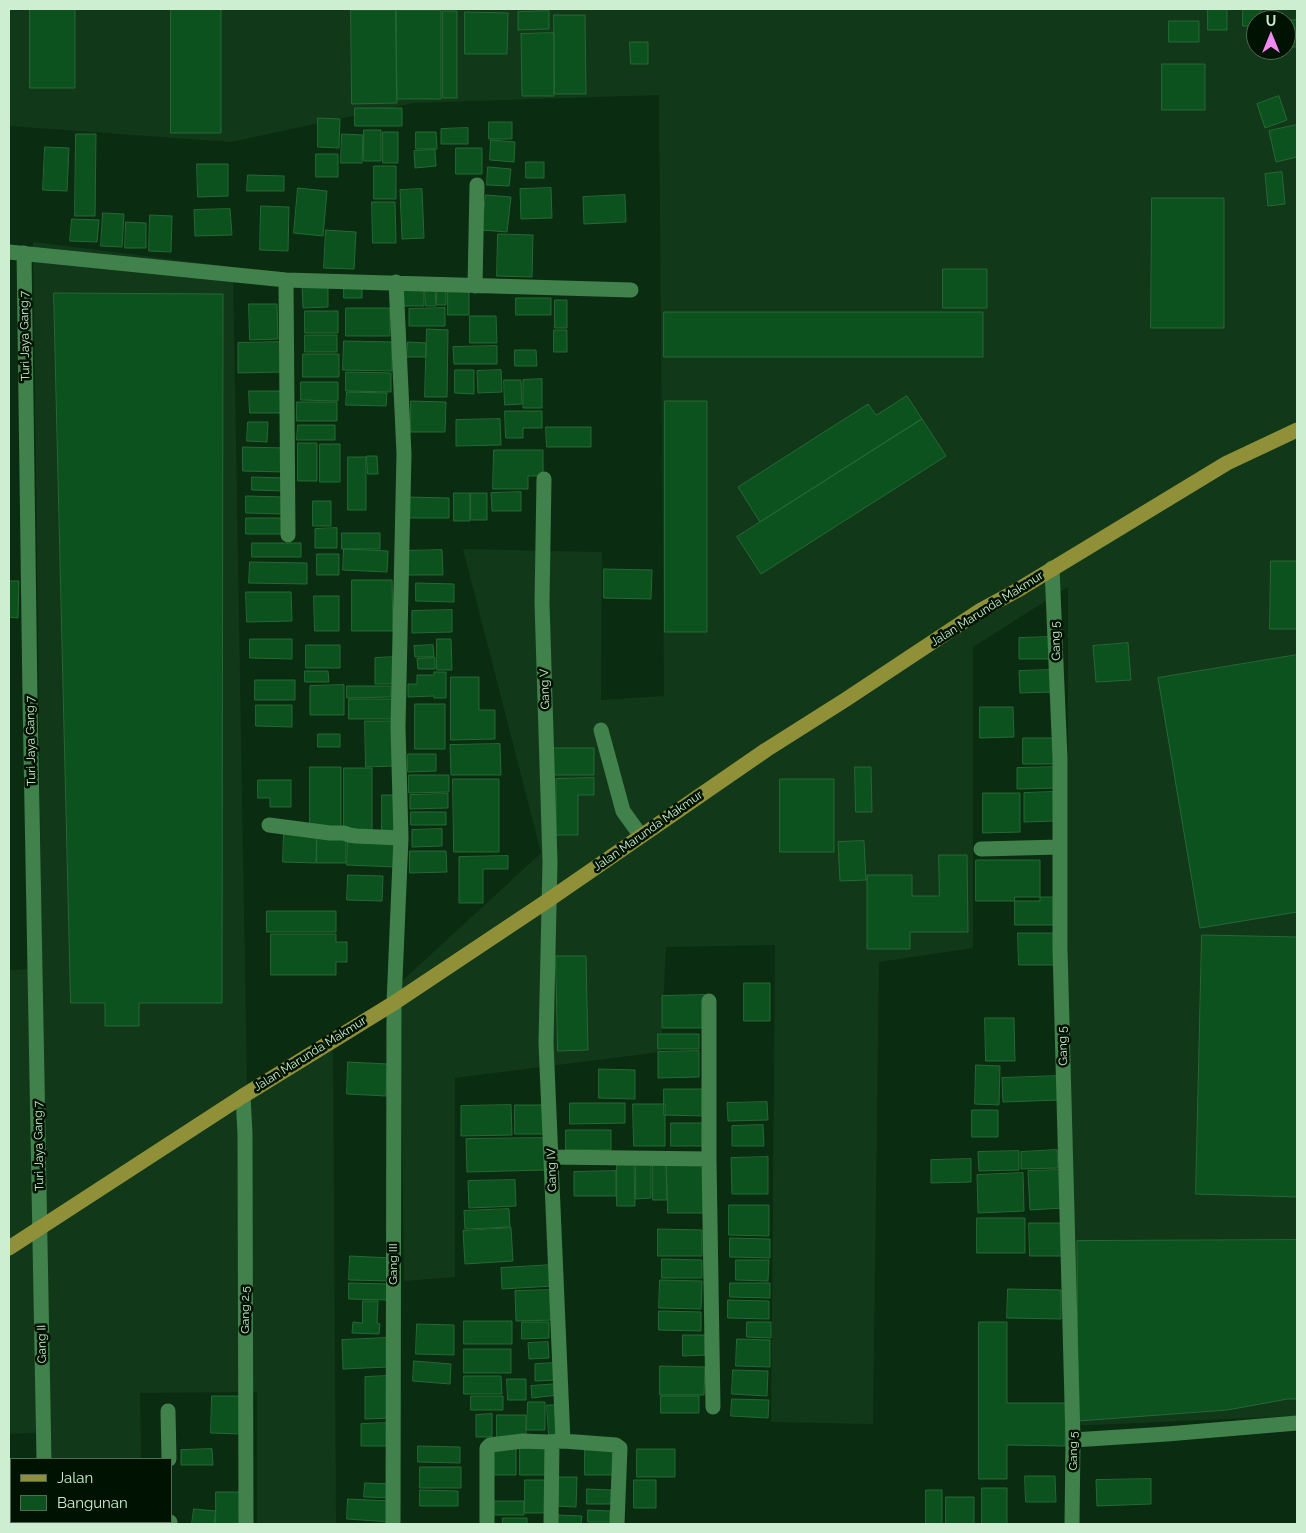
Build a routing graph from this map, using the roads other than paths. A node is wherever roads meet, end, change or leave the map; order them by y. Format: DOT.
graph roads {
  1 [pos="477,185"];
  2 [pos="9,252"];
  3 [pos="24,253"];
  4 [pos="286,280"];
  5 [pos="396,282"];
  6 [pos="475,286"];
  7 [pos="631,290"];
  8 [pos="1297,430"];
  9 [pos="544,479"];
  10 [pos="288,535"];
  11 [pos="1052,568"];
  12 [pos="600,730"];
  13 [pos="269,825"];
  14 [pos="641,836"];
  15 [pos="401,838"];
  16 [pos="1060,848"];
  17 [pos="981,849"];
  18 [pos="550,899"];
  19 [pos="709,1001"];
  20 [pos="394,1003"];
  21 [pos="243,1096"];
  22 [pos="551,1157"];
  23 [pos="709,1159"];
  24 [pos="40,1229"];
  25 [pos="9,1248"];
  26 [pos="713,1407"];
  27 [pos="168,1411"];
  28 [pos="1297,1423"];
  29 [pos="1073,1440"];
  30 [pos="557,1442"];
  31 [pos="44,1458"];
  32 [pos="169,1458"];
  33 [pos="246,1524"];
  34 [pos="394,1524"];
  35 [pos="487,1524"];
  36 [pos="551,1524"];
  37 [pos="617,1524"];
  38 [pos="1072,1524"];
  1 -- 6 [label="street"];
  2 -- 3 [label="street"];
  3 -- 4 [label="street"];
  3 -- 24 [label="street, Turi Jaya Gang 7"];
  4 -- 5 [label="street"];
  4 -- 10 [label="street"];
  5 -- 6 [label="street"];
  5 -- 15 [label="street, Gang III"];
  6 -- 7 [label="street"];
  8 -- 11 [label="main road, Jalan Marunda Makmur"];
  9 -- 18 [label="street, Gang V"];
  11 -- 14 [label="main road, Jalan Marunda Makmur"];
  11 -- 16 [label="street, Gang 5"];
  12 -- 14 [label="street"];
  13 -- 15 [label="street"];
  14 -- 18 [label="main road, Jalan Marunda Makmur"];
  15 -- 20 [label="street, Gang III"];
  16 -- 17 [label="street"];
  16 -- 29 [label="street, Gang 5"];
  18 -- 20 [label="main road, Jalan Marunda Makmur"];
  18 -- 22 [label="street, Gang IV"];
  19 -- 23 [label="street"];
  20 -- 21 [label="main road, Jalan Marunda Makmur"];
  20 -- 34 [label="street, Gang III"];
  21 -- 24 [label="main road, Jalan Marunda Makmur"];
  21 -- 33 [label="street, Gang 2.5"];
  22 -- 23 [label="street"];
  22 -- 30 [label="street, Gang IV"];
  23 -- 26 [label="street"];
  24 -- 25 [label="main road, Jalan Marunda Makmur"];
  24 -- 31 [label="street, Gang II"];
  27 -- 32 [label="street"];
  28 -- 29 [label="street"];
  29 -- 38 [label="street, Gang 5"];
  30 -- 35 [label="street"];
  30 -- 36 [label="street, Gang IV"];
  30 -- 37 [label="street"];
}
